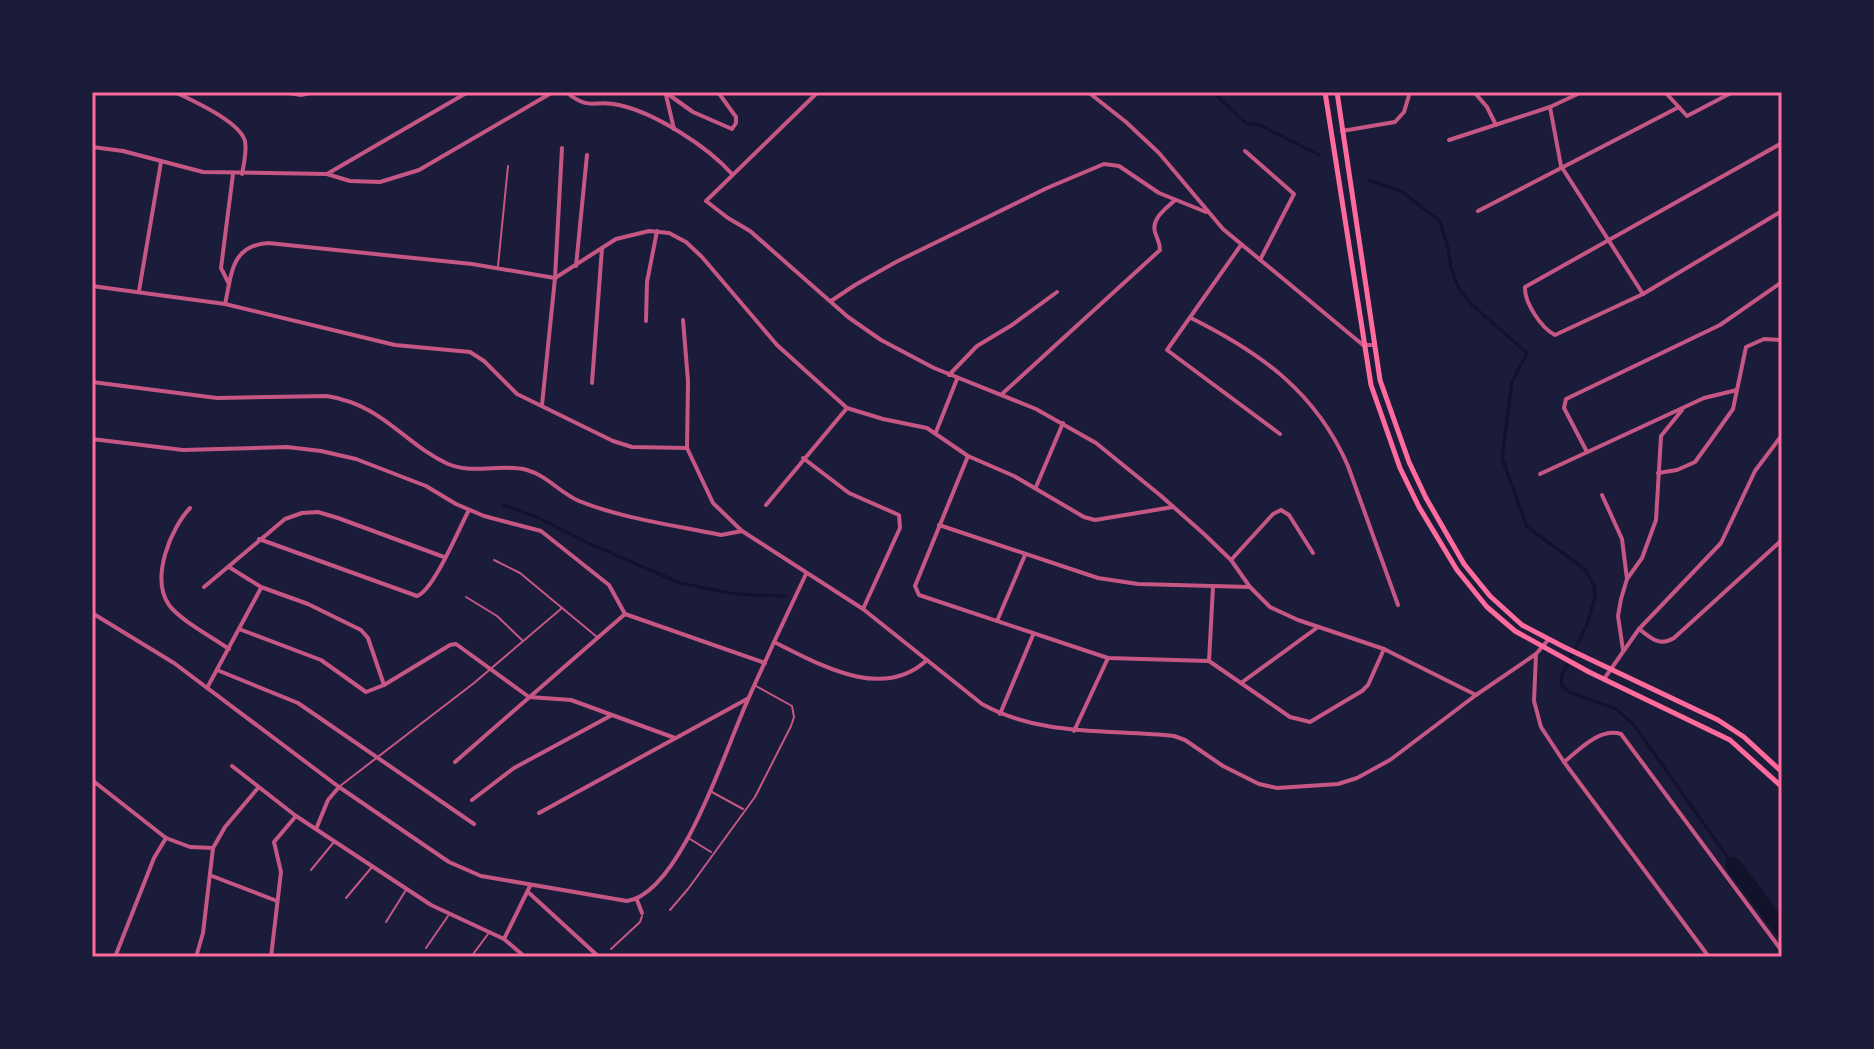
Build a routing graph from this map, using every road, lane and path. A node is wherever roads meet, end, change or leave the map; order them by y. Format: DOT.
graph roads {
  1 [pos="175,92"];
  2 [pos="282,92"];
  3 [pos="315,92"];
  4 [pos="468,92"];
  5 [pos="553,92"];
  6 [pos="566,92"];
  7 [pos="665,92"];
  8 [pos="718,92"];
  9 [pos="818,92"];
  10 [pos="1088,92"];
  11 [pos="1325,92"];
  12 [pos="1337,92"];
  13 [pos="1410,92"];
  14 [pos="1474,92"];
  15 [pos="1582,92"];
  16 [pos="1665,92"];
  17 [pos="1733,92"];
  18 [pos="1550,107"];
  19 [pos="1679,107"];
  20 [pos="1496,125"];
  21 [pos="674,130"];
  22 [pos="1342,131"];
  23 [pos="1449,140"];
  24 [pos="1782,143"];
  25 [pos="93,147"];
  26 [pos="562,148"];
  27 [pos="1245,151"];
  28 [pos="587,155"];
  29 [pos="92,156"];
  30 [pos="161,162"];
  31 [pos="508,166"];
  32 [pos="1561,166"];
  33 [pos="233,174"];
  34 [pos="242,174"];
  35 [pos="327,174"];
  36 [pos="732,174"];
  37 [pos="1175,200"];
  38 [pos="1478,211"];
  39 [pos="1782,211"];
  40 [pos="1206,212"];
  41 [pos="657,231"];
  42 [pos="1610,240"];
  43 [pos="1241,245"];
  44 [pos="602,248"];
  45 [pos="1260,260"];
  46 [pos="576,266"];
  47 [pos="498,267"];
  48 [pos="555,278"];
  49 [pos="1782,282"];
  50 [pos="229,284"];
  51 [pos="92,286"];
  52 [pos="139,291"];
  53 [pos="1057,292"];
  54 [pos="1643,294"];
  55 [pos="831,301"];
  56 [pos="225,304"];
  57 [pos="1191,318"];
  58 [pos="683,320"];
  59 [pos="646,321"];
  60 [pos="1782,340"];
  61 [pos="1363,345"];
  62 [pos="1373,345"];
  63 [pos="949,375"];
  64 [pos="957,378"];
  65 [pos="92,382"];
  66 [pos="592,383"];
  67 [pos="1737,390"];
  68 [pos="1002,394"];
  69 [pos="542,406"];
  70 [pos="847,408"];
  71 [pos="1682,410"];
  72 [pos="1063,423"];
  73 [pos="936,432"];
  74 [pos="1280,434"];
  75 [pos="1782,435"];
  76 [pos="92,439"];
  77 [pos="687,448"];
  78 [pos="1587,452"];
  79 [pos="968,456"];
  80 [pos="803,458"];
  81 [pos="1657,473"];
  82 [pos="1540,474"];
  83 [pos="1036,487"];
  84 [pos="1602,495"];
  85 [pos="766,505"];
  86 [pos="1173,507"];
  87 [pos="190,508"];
  88 [pos="469,510"];
  89 [pos="939,525"];
  90 [pos="742,531"];
  91 [pos="259,539"];
  92 [pos="1782,540"];
  93 [pos="1313,553"];
  94 [pos="1025,555"];
  95 [pos="444,557"];
  96 [pos="494,560"];
  97 [pos="1231,560"];
  98 [pos="229,567"];
  99 [pos="806,574"];
  100 [pos="1627,579"];
  101 [pos="204,587"];
  102 [pos="261,587"];
  103 [pos="1213,587"];
  104 [pos="1250,587"];
  105 [pos="466,597"];
  106 [pos="1398,605"];
  107 [pos="562,608"];
  108 [pos="863,609"];
  109 [pos="92,613"];
  110 [pos="625,614"];
  111 [pos="997,621"];
  112 [pos="1318,627"];
  113 [pos="239,629"];
  114 [pos="1639,629"];
  115 [pos="1033,635"];
  116 [pos="598,638"];
  117 [pos="1549,639"];
  118 [pos="523,641"];
  119 [pos="774,642"];
  120 [pos="1543,648"];
  121 [pos="229,649"];
  122 [pos="1384,649"];
  123 [pos="1623,650"];
  124 [pos="1536,654"];
  125 [pos="1108,658"];
  126 [pos="928,659"];
  127 [pos="1209,661"];
  128 [pos="765,663"];
  129 [pos="490,668"];
  130 [pos="1610,668"];
  131 [pos="217,670"];
  132 [pos="1604,679"];
  133 [pos="1241,683"];
  134 [pos="384,685"];
  135 [pos="755,685"];
  136 [pos="207,688"];
  137 [pos="1476,695"];
  138 [pos="529,697"];
  139 [pos="748,698"];
  140 [pos="1000,714"];
  141 [pos="612,715"];
  142 [pos="1074,731"];
  143 [pos="675,738"];
  144 [pos="380,757"];
  145 [pos="455,762"];
  146 [pos="1564,762"];
  147 [pos="232,766"];
  148 [pos="1782,772"];
  149 [pos="92,780"];
  150 [pos="339,787"];
  151 [pos="1782,787"];
  152 [pos="258,788"];
  153 [pos="710,791"];
  154 [pos="472,800"];
  155 [pos="744,810"];
  156 [pos="539,813"];
  157 [pos="296,816"];
  158 [pos="474,824"];
  159 [pos="316,829"];
  160 [pos="166,838"];
  161 [pos="689,838"];
  162 [pos="335,841"];
  163 [pos="213,848"];
  164 [pos="712,853"];
  165 [pos="373,866"];
  166 [pos="311,870"];
  167 [pos="211,876"];
  168 [pos="407,889"];
  169 [pos="529,889"];
  170 [pos="346,898"];
  171 [pos="637,900"];
  172 [pos="277,901"];
  173 [pos="670,910"];
  174 [pos="642,913"];
  175 [pos="449,915"];
  176 [pos="386,922"];
  177 [pos="488,933"];
  178 [pos="504,939"];
  179 [pos="426,948"];
  180 [pos="611,949"];
  181 [pos="1782,951"];
  182 [pos="115,957"];
  183 [pos="196,957"];
  184 [pos="271,957"];
  185 [pos="471,957"];
  186 [pos="525,957"];
  187 [pos="599,957"];
  188 [pos="1709,957"];
  1 -- 34 [label="street"];
  2 -- 3 [label="street"];
  4 -- 35 [label="street"];
  5 -- 35 [label="street"];
  6 -- 21 [label="street"];
  7 -- 8 [label="street"];
  7 -- 21 [label="street"];
  9 -- 36 [label="street"];
  10 -- 40 [label="street"];
  11 -- 61 [label="main road"];
  12 -- 22 [label="main road"];
  13 -- 22 [label="street"];
  14 -- 20 [label="street"];
  15 -- 18 [label="street"];
  16 -- 19 [label="street"];
  17 -- 19 [label="street"];
  18 -- 20 [label="street"];
  18 -- 32 [label="street"];
  19 -- 32 [label="street"];
  20 -- 23 [label="street"];
  21 -- 36 [label="street"];
  22 -- 62 [label="main road"];
  24 -- 42 [label="street"];
  25 -- 29 [label="street"];
  25 -- 30 [label="street"];
  26 -- 48 [label="street"];
  27 -- 45 [label="street"];
  28 -- 46 [label="street"];
  30 -- 33 [label="street"];
  30 -- 52 [label="street"];
  31 -- 47 [label="lane"];
  32 -- 38 [label="street"];
  32 -- 42 [label="street"];
  33 -- 34 [label="street"];
  33 -- 50 [label="street"];
  34 -- 35 [label="street"];
  36 -- 55 [label="street"];
  37 -- 40 [label="street"];
  37 -- 55 [label="street"];
  37 -- 68 [label="street"];
  39 -- 54 [label="street"];
  40 -- 43 [label="street"];
  41 -- 44 [label="street"];
  41 -- 59 [label="street"];
  41 -- 70 [label="street"];
  42 -- 54 [label="street"];
  42 -- 54 [label="street"];
  43 -- 45 [label="street"];
  43 -- 57 [label="street"];
  44 -- 46 [label="street"];
  44 -- 66 [label="street"];
  45 -- 61 [label="street"];
  46 -- 48 [label="street"];
  47 -- 48 [label="street"];
  47 -- 50 [label="street"];
  48 -- 69 [label="street"];
  49 -- 78 [label="street"];
  50 -- 56 [label="street"];
  51 -- 52 [label="street"];
  52 -- 56 [label="street"];
  53 -- 63 [label="street"];
  55 -- 63 [label="street"];
  56 -- 69 [label="street"];
  57 -- 74 [label="street"];
  57 -- 106 [label="street"];
  58 -- 77 [label="street"];
  60 -- 67 [label="street"];
  61 -- 62 [label="street"];
  61 -- 120 [label="main road"];
  62 -- 117 [label="main road"];
  63 -- 64 [label="street"];
  64 -- 68 [label="street"];
  64 -- 73 [label="street"];
  65 -- 90 [label="street"];
  67 -- 71 [label="street"];
  67 -- 81 [label="street"];
  68 -- 72 [label="street"];
  69 -- 77 [label="street"];
  70 -- 73 [label="street"];
  70 -- 80 [label="street"];
  71 -- 78 [label="street"];
  71 -- 81 [label="street"];
  72 -- 83 [label="street"];
  72 -- 86 [label="street"];
  73 -- 79 [label="street"];
  75 -- 114 [label="street"];
  76 -- 88 [label="street"];
  77 -- 90 [label="street"];
  78 -- 82 [label="street"];
  79 -- 83 [label="street"];
  79 -- 89 [label="street"];
  80 -- 85 [label="street"];
  80 -- 108 [label="street"];
  81 -- 100 [label="street"];
  83 -- 86 [label="street"];
  84 -- 100 [label="street"];
  86 -- 97 [label="street"];
  87 -- 121 [label="street"];
  88 -- 95 [label="street"];
  88 -- 110 [label="street"];
  89 -- 94 [label="street"];
  89 -- 111 [label="street"];
  90 -- 99 [label="street"];
  91 -- 95 [label="street"];
  91 -- 95 [label="street"];
  91 -- 98 [label="street"];
  92 -- 114 [label="street"];
  93 -- 97 [label="street"];
  94 -- 103 [label="street"];
  94 -- 111 [label="street"];
  96 -- 107 [label="lane"];
  97 -- 104 [label="street"];
  98 -- 101 [label="street"];
  98 -- 102 [label="street"];
  99 -- 108 [label="street"];
  99 -- 119 [label="street"];
  100 -- 123 [label="street"];
  102 -- 113 [label="street"];
  102 -- 134 [label="street"];
  103 -- 104 [label="street"];
  103 -- 127 [label="street"];
  104 -- 112 [label="street"];
  105 -- 118 [label="lane"];
  107 -- 116 [label="lane"];
  107 -- 118 [label="lane"];
  108 -- 126 [label="street"];
  109 -- 136 [label="street"];
  110 -- 116 [label="street"];
  110 -- 128 [label="street"];
  111 -- 115 [label="street"];
  112 -- 122 [label="street"];
  112 -- 133 [label="street"];
  113 -- 121 [label="street"];
  113 -- 134 [label="street"];
  114 -- 123 [label="street"];
  115 -- 125 [label="street"];
  115 -- 140 [label="street"];
  116 -- 138 [label="street"];
  117 -- 120 [label="street"];
  117 -- 130 [label="main road"];
  118 -- 129 [label="lane"];
  119 -- 126 [label="street"];
  119 -- 128 [label="street"];
  120 -- 124 [label="street"];
  120 -- 132 [label="main road"];
  121 -- 131 [label="street"];
  122 -- 133 [label="street"];
  122 -- 137 [label="street"];
  123 -- 130 [label="street"];
  124 -- 137 [label="street"];
  124 -- 146 [label="street"];
  125 -- 127 [label="street"];
  125 -- 142 [label="street"];
  126 -- 140 [label="street"];
  127 -- 133 [label="street"];
  128 -- 135 [label="street"];
  129 -- 134 [label="street"];
  129 -- 138 [label="street"];
  129 -- 144 [label="lane"];
  130 -- 132 [label="street"];
  130 -- 148 [label="main road"];
  131 -- 136 [label="street"];
  131 -- 144 [label="street"];
  132 -- 151 [label="main road"];
  135 -- 139 [label="street"];
  135 -- 155 [label="lane"];
  136 -- 150 [label="street"];
  137 -- 142 [label="street"];
  138 -- 141 [label="street"];
  138 -- 145 [label="street"];
  139 -- 143 [label="street"];
  139 -- 153 [label="street"];
  140 -- 142 [label="street"];
  141 -- 143 [label="street"];
  141 -- 154 [label="street"];
  143 -- 156 [label="street"];
  144 -- 150 [label="lane"];
  144 -- 158 [label="street"];
  146 -- 181 [label="street"];
  146 -- 188 [label="street"];
  147 -- 152 [label="street"];
  149 -- 160 [label="street"];
  150 -- 159 [label="street"];
  150 -- 169 [label="street"];
  152 -- 157 [label="street"];
  152 -- 163 [label="street"];
  153 -- 155 [label="lane"];
  153 -- 161 [label="street"];
  155 -- 164 [label="lane"];
  157 -- 159 [label="street"];
  157 -- 172 [label="street"];
  159 -- 162 [label="street"];
  160 -- 163 [label="street"];
  160 -- 182 [label="street"];
  161 -- 164 [label="lane"];
  161 -- 171 [label="street"];
  162 -- 165 [label="street"];
  162 -- 166 [label="lane"];
  163 -- 167 [label="street"];
  164 -- 173 [label="lane"];
  165 -- 168 [label="street"];
  165 -- 170 [label="lane"];
  167 -- 172 [label="street"];
  167 -- 183 [label="street"];
  168 -- 175 [label="street"];
  168 -- 176 [label="lane"];
  169 -- 171 [label="street"];
  169 -- 178 [label="street"];
  169 -- 187 [label="street"];
  171 -- 174 [label="street"];
  172 -- 184 [label="street"];
  174 -- 180 [label="lane"];
  175 -- 177 [label="street"];
  175 -- 179 [label="lane"];
  177 -- 178 [label="street"];
  177 -- 185 [label="lane"];
  178 -- 186 [label="street"];
}
